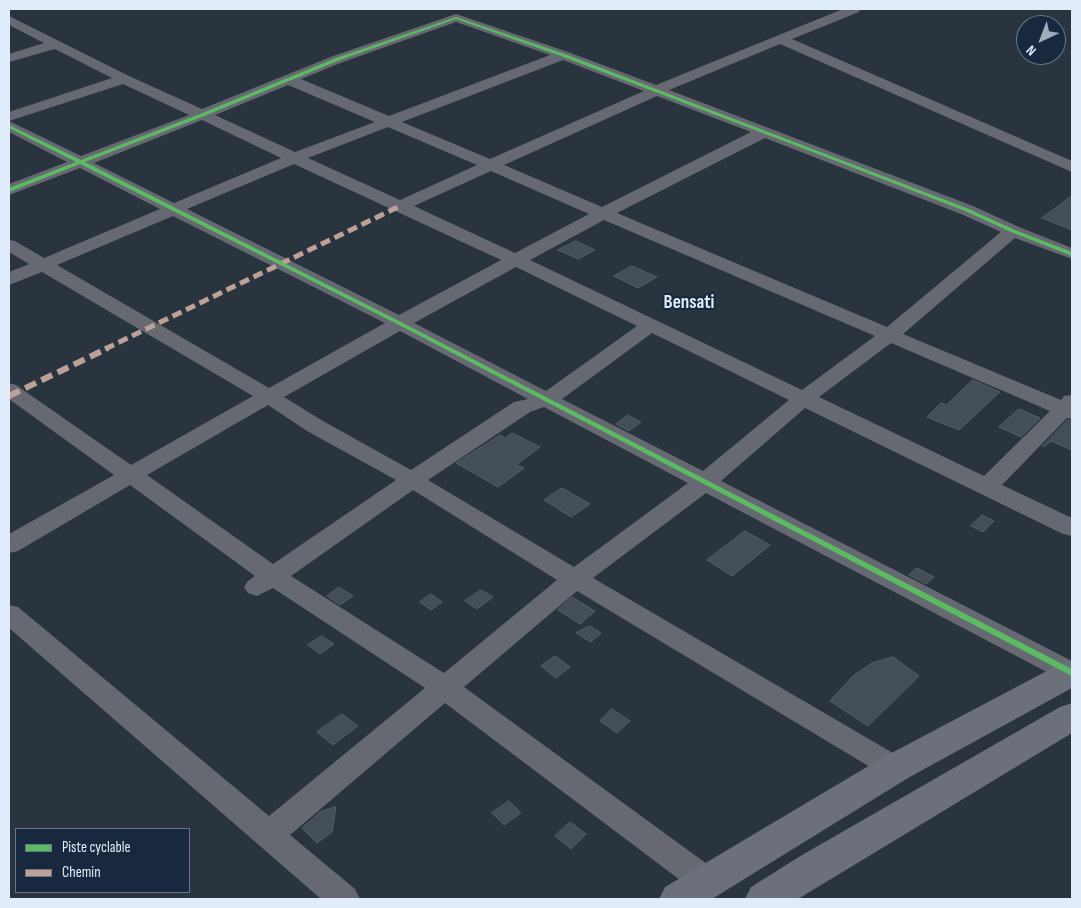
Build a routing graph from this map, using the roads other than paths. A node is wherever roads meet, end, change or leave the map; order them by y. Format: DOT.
graph roads {
  1 [pos="854,9"];
  2 [pos="9,20"];
  3 [pos="780,39"];
  4 [pos="56,44"];
  5 [pos="563,55"];
  6 [pos="9,58"];
  7 [pos="124,78"];
  8 [pos="290,80"];
  9 [pos="654,91"];
  10 [pos="202,115"];
  11 [pos="9,117"];
  12 [pos="388,121"];
  13 [pos="9,126"];
  14 [pos="764,132"];
  15 [pos="294,158"];
  16 [pos="82,162"];
  17 [pos="492,165"];
  18 [pos="1072,167"];
  19 [pos="9,190"];
  20 [pos="398,207"];
  21 [pos="175,210"];
  22 [pos="603,213"];
  23 [pos="1013,231"];
  24 [pos="9,244"];
  25 [pos="1072,254"];
  26 [pos="516,260"];
  27 [pos="44,265"];
  28 [pos="9,280"];
  29 [pos="401,324"];
  30 [pos="650,326"];
  31 [pos="890,335"];
  32 [pos="9,389"];
  33 [pos="268,396"];
  34 [pos="803,399"];
  35 [pos="547,400"];
  36 [pos="1069,408"];
  37 [pos="130,476"];
  38 [pos="412,480"];
  39 [pos="704,482"];
  40 [pos="988,487"];
  41 [pos="1072,528"];
  42 [pos="9,545"];
  43 [pos="575,579"];
  44 [pos="265,582"];
  45 [pos="9,614"];
  46 [pos="1072,673"];
  47 [pos="444,687"];
  48 [pos="1072,716"];
  49 [pos="895,768"];
  50 [pos="268,835"];
  51 [pos="693,891"];
  52 [pos="344,899"];
  53 [pos="765,899"];
  1 -- 3 [label="street"];
  2 -- 4 [label="street"];
  3 -- 9 [label="street"];
  3 -- 18 [label="street"];
  4 -- 6 [label="street"];
  4 -- 7 [label="street"];
  5 -- 8 [label="street"];
  5 -- 9 [label="street"];
  5 -- 12 [label="street"];
  7 -- 10 [label="street"];
  7 -- 11 [label="street"];
  8 -- 10 [label="street"];
  8 -- 12 [label="street"];
  9 -- 14 [label="street"];
  9 -- 17 [label="street"];
  10 -- 15 [label="street"];
  10 -- 16 [label="street"];
  12 -- 15 [label="street"];
  12 -- 17 [label="street"];
  13 -- 16 [label="street"];
  14 -- 22 [label="street"];
  14 -- 23 [label="street"];
  15 -- 20 [label="street"];
  15 -- 21 [label="street"];
  16 -- 19 [label="street"];
  16 -- 21 [label="street"];
  17 -- 20 [label="street"];
  17 -- 22 [label="street"];
  20 -- 26 [label="street"];
  21 -- 27 [label="street"];
  21 -- 29 [label="street"];
  22 -- 26 [label="street"];
  22 -- 31 [label="street"];
  23 -- 25 [label="street"];
  23 -- 31 [label="street"];
  24 -- 27 [label="street"];
  26 -- 29 [label="street"];
  26 -- 30 [label="street"];
  27 -- 28 [label="street"];
  27 -- 33 [label="street"];
  29 -- 33 [label="street"];
  29 -- 35 [label="street"];
  30 -- 34 [label="street"];
  30 -- 35 [label="street"];
  31 -- 34 [label="street"];
  31 -- 36 [label="street"];
  32 -- 37 [label="street"];
  33 -- 37 [label="street"];
  33 -- 38 [label="street"];
  34 -- 39 [label="street"];
  34 -- 40 [label="street"];
  35 -- 38 [label="street"];
  35 -- 39 [label="street"];
  36 -- 40 [label="street"];
  37 -- 42 [label="street"];
  37 -- 44 [label="street"];
  38 -- 43 [label="street"];
  38 -- 44 [label="street"];
  39 -- 43 [label="street"];
  39 -- 46 [label="street"];
  40 -- 41 [label="street"];
  43 -- 47 [label="street"];
  43 -- 49 [label="street"];
  44 -- 47 [label="street"];
  45 -- 50 [label="street"];
  46 -- 49 [label="highway"];
  47 -- 50 [label="street"];
  47 -- 51 [label="street"];
  48 -- 53 [label="highway"];
  49 -- 51 [label="highway"];
  50 -- 52 [label="street"];
}
